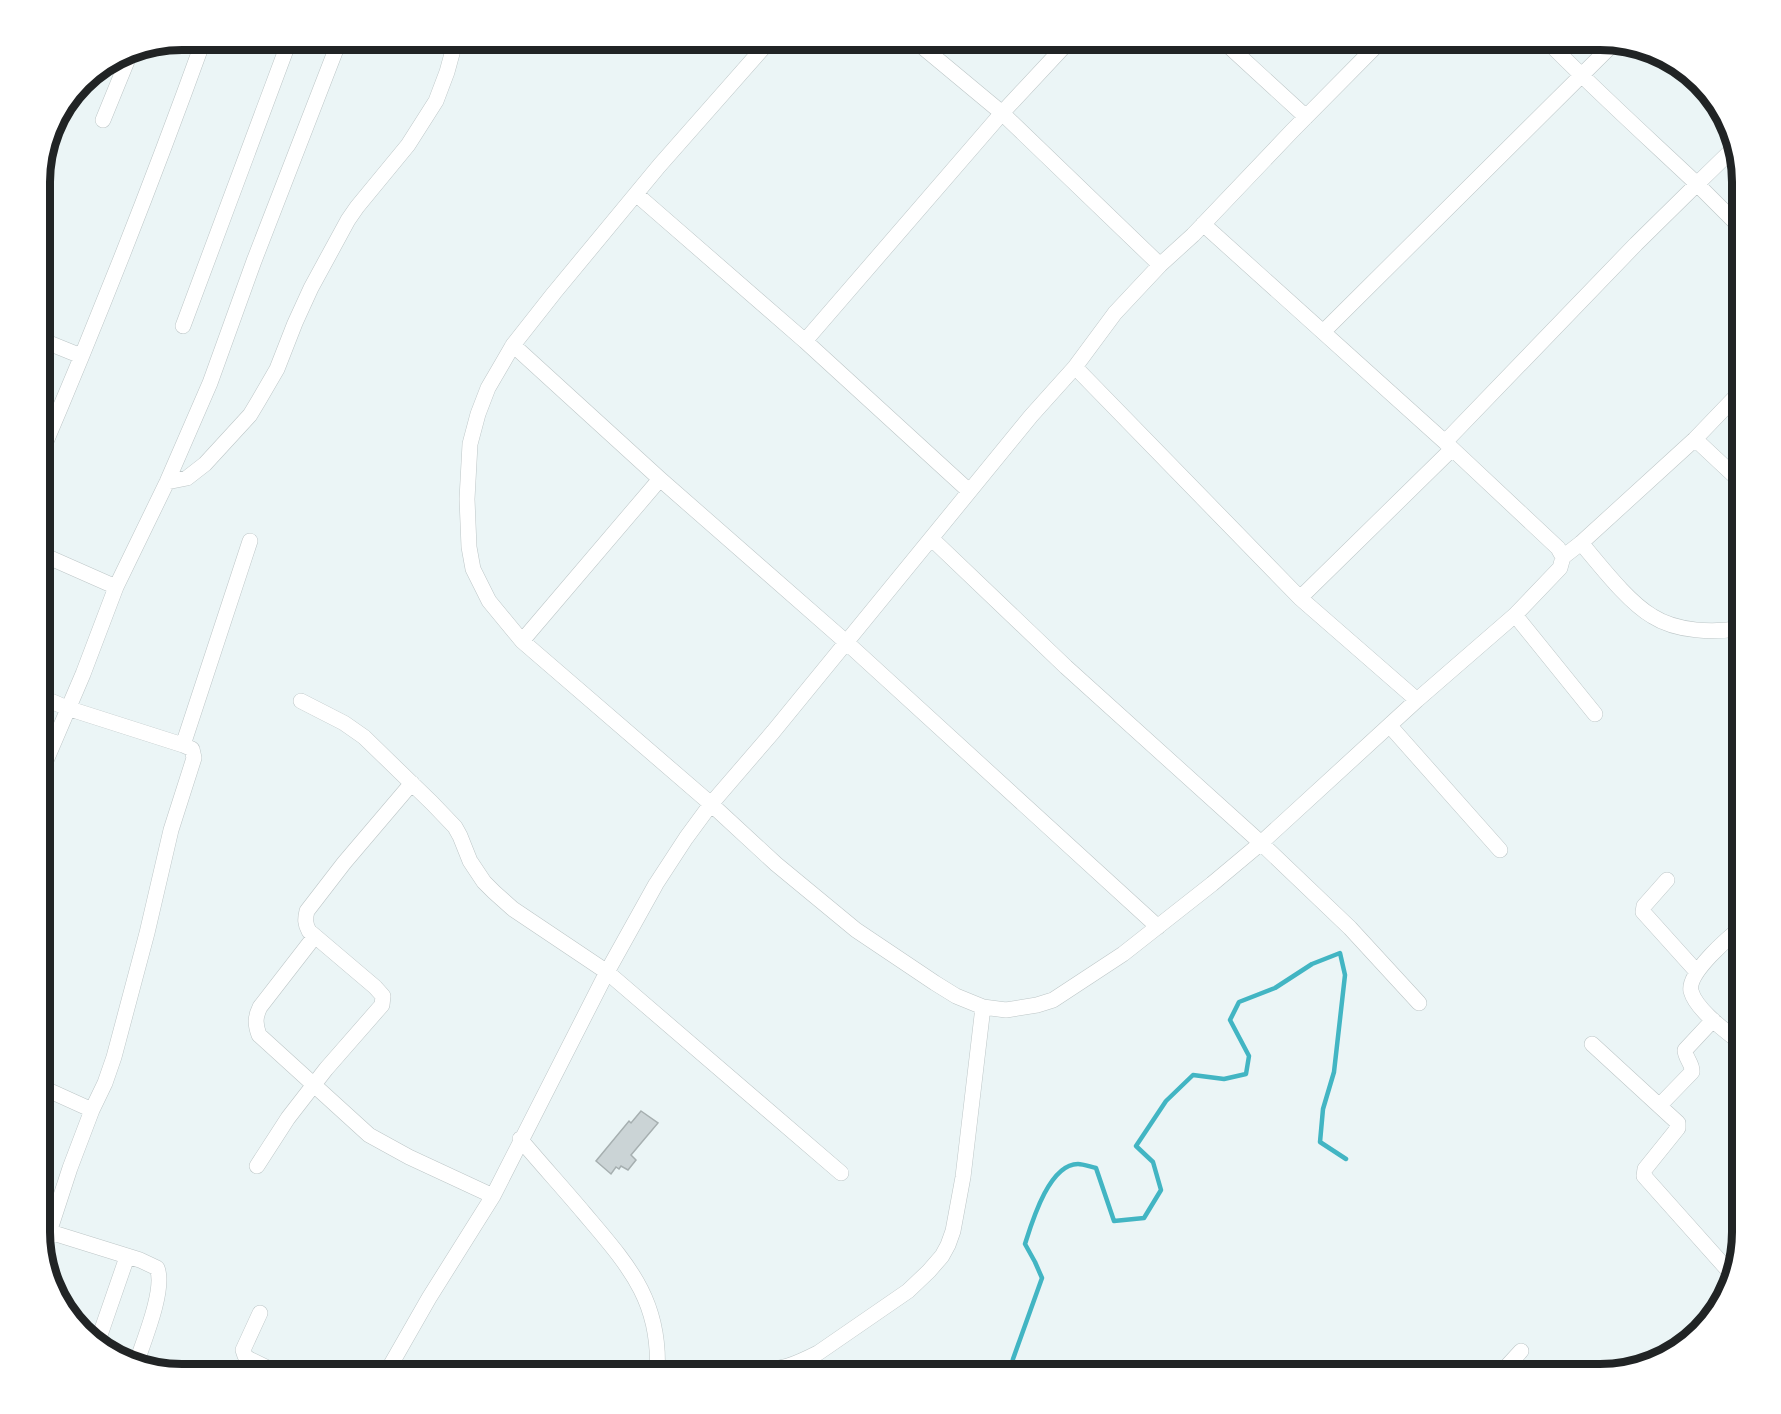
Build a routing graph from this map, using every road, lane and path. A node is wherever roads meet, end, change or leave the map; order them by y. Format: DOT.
graph roads {
  1 [pos="200,50"];
  2 [pos="286,50"];
  3 [pos="336,50"];
  4 [pos="453,50"];
  5 [pos="761,50"];
  6 [pos="926,50"];
  7 [pos="1061,50"];
  8 [pos="1233,50"];
  9 [pos="1372,50"];
  10 [pos="1556,50"];
  11 [pos="1607,50"];
  12 [pos="127,62"];
  13 [pos="1581,75"];
  14 [pos="1002,113"];
  15 [pos="1306,117"];
  16 [pos="103,120"];
  17 [pos="1729,153"];
  18 [pos="1697,184"];
  19 [pos="636,194"];
  20 [pos="1732,218"];
  21 [pos="1203,224"];
  22 [pos="1160,265"];
  23 [pos="183,326"];
  24 [pos="1323,332"];
  25 [pos="805,341"];
  26 [pos="50,343"];
  27 [pos="513,345"];
  28 [pos="81,356"];
  29 [pos="1075,367"];
  30 [pos="1732,400"];
  31 [pos="50,431"];
  32 [pos="1695,439"];
  33 [pos="1449,446"];
  34 [pos="1732,474"];
  35 [pos="660,479"];
  36 [pos="167,482"];
  37 [pos="969,491"];
  38 [pos="932,539"];
  39 [pos="250,541"];
  40 [pos="1581,543"];
  41 [pos="1563,557"];
  42 [pos="50,558"];
  43 [pos="116,587"];
  44 [pos="1300,598"];
  45 [pos="1515,615"];
  46 [pos="1732,628"];
  47 [pos="522,641"];
  48 [pos="846,642"];
  49 [pos="1417,700"];
  50 [pos="50,701"];
  51 [pos="301,701"];
  52 [pos="67,708"];
  53 [pos="1595,714"];
  54 [pos="1390,726"];
  55 [pos="183,745"];
  56 [pos="50,750"];
  57 [pos="412,783"];
  58 [pos="711,804"];
  59 [pos="1261,843"];
  60 [pos="1500,850"];
  61 [pos="1667,880"];
  62 [pos="1158,927"];
  63 [pos="315,936"];
  64 [pos="1732,936"];
  65 [pos="607,972"];
  66 [pos="1697,972"];
  67 [pos="1419,1003"];
  68 [pos="983,1007"];
  69 [pos="1713,1020"];
  70 [pos="1732,1036"];
  71 [pos="1592,1044"];
  72 [pos="313,1085"];
  73 [pos="50,1091"];
  74 [pos="1660,1106"];
  75 [pos="92,1110"];
  76 [pos="520,1139"];
  77 [pos="257,1166"];
  78 [pos="841,1173"];
  79 [pos="493,1196"];
  80 [pos="50,1232"];
  81 [pos="127,1257"];
  82 [pos="1727,1269"];
  83 [pos="260,1313"];
  84 [pos="100,1336"];
  85 [pos="1521,1351"];
  86 [pos="138,1358"];
  87 [pos="259,1364"];
  88 [pos="391,1364"];
  89 [pos="657,1364"];
  90 [pos="792,1364"];
  91 [pos="1509,1364"];
  1 -- 28 [label="street"];
  2 -- 23 [label="street"];
  3 -- 36 [label="street"];
  4 -- 36 [label="street"];
  5 -- 19 [label="street"];
  6 -- 14 [label="street"];
  7 -- 14 [label="street"];
  8 -- 15 [label="street"];
  9 -- 15 [label="street"];
  10 -- 13 [label="street"];
  11 -- 13 [label="street"];
  12 -- 16 [label="street"];
  13 -- 18 [label="street"];
  13 -- 24 [label="street"];
  14 -- 22 [label="street"];
  14 -- 25 [label="street"];
  15 -- 21 [label="street"];
  17 -- 18 [label="street"];
  18 -- 20 [label="street"];
  18 -- 33 [label="street"];
  19 -- 25 [label="street"];
  19 -- 27 [label="street"];
  21 -- 22 [label="street"];
  21 -- 24 [label="street"];
  22 -- 29 [label="street"];
  24 -- 33 [label="street"];
  25 -- 37 [label="street"];
  26 -- 28 [label="street"];
  27 -- 35 [label="street"];
  27 -- 47 [label="street"];
  28 -- 31 [label="street"];
  29 -- 37 [label="street"];
  29 -- 44 [label="street"];
  30 -- 32 [label="street"];
  32 -- 34 [label="street"];
  32 -- 40 [label="street"];
  33 -- 41 [label="street"];
  33 -- 44 [label="street"];
  35 -- 47 [label="street"];
  35 -- 48 [label="street"];
  36 -- 43 [label="street"];
  37 -- 38 [label="street"];
  38 -- 48 [label="street"];
  38 -- 59 [label="street"];
  39 -- 55 [label="street"];
  40 -- 41 [label="street"];
  40 -- 46 [label="street"];
  41 -- 45 [label="street"];
  42 -- 43 [label="street"];
  43 -- 52 [label="street"];
  44 -- 49 [label="street"];
  45 -- 49 [label="street"];
  45 -- 53 [label="street"];
  47 -- 58 [label="street"];
  48 -- 58 [label="street"];
  48 -- 62 [label="street"];
  49 -- 54 [label="street"];
  50 -- 52 [label="street"];
  51 -- 57 [label="street"];
  52 -- 55 [label="street"];
  52 -- 56 [label="street"];
  54 -- 59 [label="street"];
  54 -- 60 [label="street"];
  55 -- 75 [label="street"];
  57 -- 63 [label="street"];
  57 -- 65 [label="street"];
  58 -- 65 [label="street"];
  58 -- 68 [label="street"];
  59 -- 62 [label="street"];
  59 -- 67 [label="street"];
  61 -- 66 [label="street"];
  62 -- 68 [label="street"];
  63 -- 72 [label="street"];
  63 -- 72 [label="street"];
  64 -- 66 [label="street"];
  65 -- 76 [label="street"];
  65 -- 78 [label="street"];
  66 -- 69 [label="street"];
  68 -- 90 [label="street"];
  69 -- 70 [label="street"];
  69 -- 74 [label="street"];
  71 -- 74 [label="street"];
  72 -- 77 [label="street"];
  72 -- 79 [label="street"];
  73 -- 75 [label="street"];
  74 -- 82 [label="street"];
  75 -- 80 [label="street"];
  76 -- 79 [label="street"];
  76 -- 89 [label="street"];
  79 -- 88 [label="street"];
  80 -- 81 [label="street"];
  81 -- 84 [label="street"];
  81 -- 86 [label="street"];
  83 -- 87 [label="street"];
  85 -- 91 [label="street"];
}
